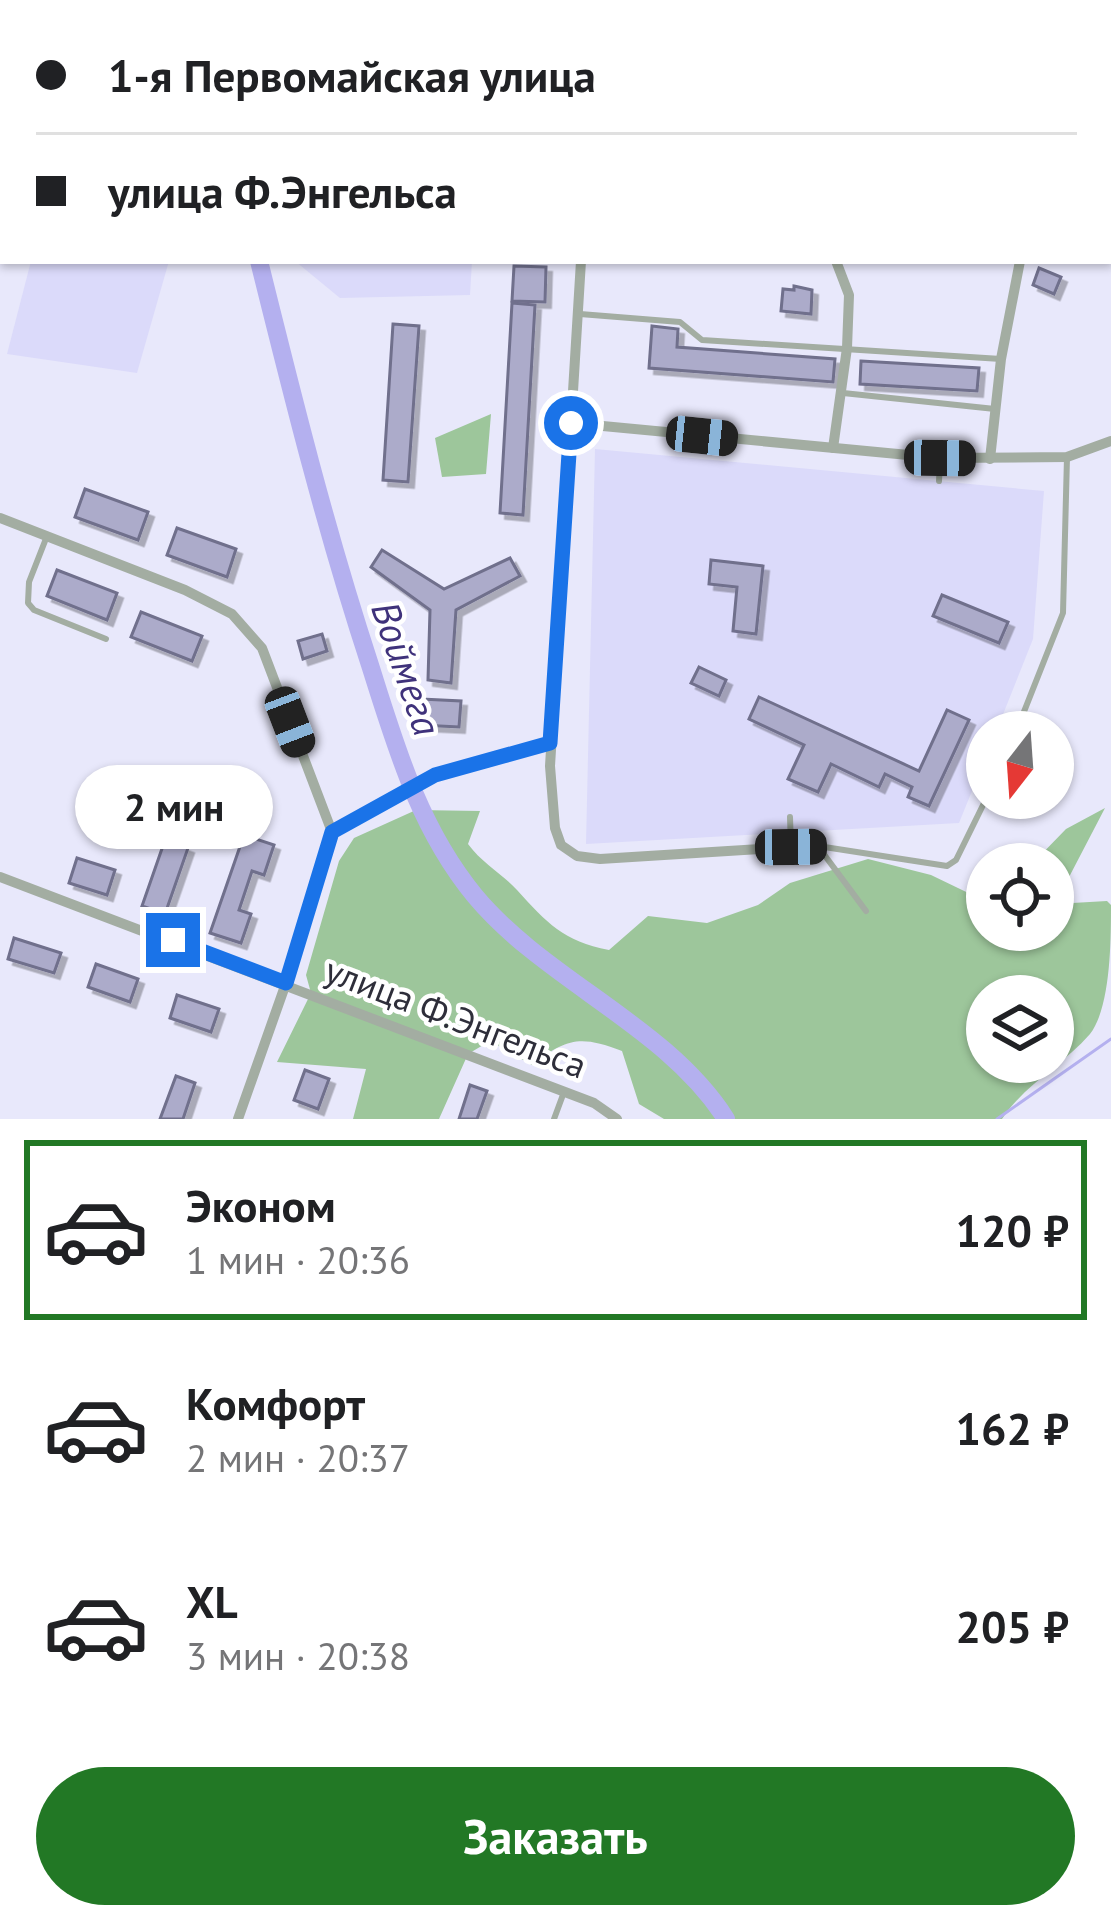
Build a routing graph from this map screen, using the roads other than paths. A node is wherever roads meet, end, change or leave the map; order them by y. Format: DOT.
graph roads {
  1 [pos="580,264"];
  2 [pos="837,264"];
  3 [pos="1020,264"];
  4 [pos="578,314"];
  5 [pos="847,348"];
  6 [pos="1001,359"];
  7 [pos="842,393"];
  8 [pos="995,409"];
  9 [pos="571,423"];
  10 [pos="1111,441"];
  11 [pos="833,448"];
  12 [pos="940,458"];
  13 [pos="1066,458"];
  14 [pos="990,459"];
  15 [pos="939,481"];
  16 [pos="0,518"];
  17 [pos="46,536"];
  18 [pos="106,639"];
  19 [pos="1024,711"];
  20 [pos="550,743"];
  21 [pos="790,817"];
  22 [pos="976,819"];
  23 [pos="332,832"];
  24 [pos="818,846"];
  25 [pos="791,847"];
  26 [pos="0,877"];
  27 [pos="866,911"];
  28 [pos="286,983"];
  29 [pos="564,1092"];
  30 [pos="238,1119"];
  31 [pos="554,1119"];
  32 [pos="617,1119"];
  1 -- 4 [label="street"];
  2 -- 5 [label="street"];
  3 -- 6 [label="street"];
  4 -- 5 [label="lane"];
  4 -- 9 [label="street"];
  5 -- 6 [label="lane"];
  5 -- 7 [label="street"];
  6 -- 8 [label="street"];
  7 -- 8 [label="lane"];
  7 -- 11 [label="street"];
  8 -- 14 [label="street"];
  9 -- 11 [label="street"];
  9 -- 20 [label="street"];
  10 -- 13 [label="street"];
  11 -- 12 [label="street"];
  12 -- 14 [label="street"];
  12 -- 15 [label="lane"];
  13 -- 14 [label="street"];
  13 -- 19 [label="lane"];
  16 -- 17 [label="street"];
  17 -- 18 [label="lane"];
  17 -- 23 [label="street"];
  20 -- 23 [label="street"];
  20 -- 25 [label="street"];
  21 -- 25 [label="lane"];
  22 -- 24 [label="lane"];
  23 -- 28 [label="street"];
  24 -- 25 [label="lane"];
  24 -- 27 [label="lane"];
  26 -- 28 [label="street, улица Ф.Энгельса"];
  28 -- 29 [label="street, улица Ф.Энгельса"];
  28 -- 30 [label="street"];
  29 -- 31 [label="lane"];
  29 -- 32 [label="street, улица Ф.Энгельса"];
}
